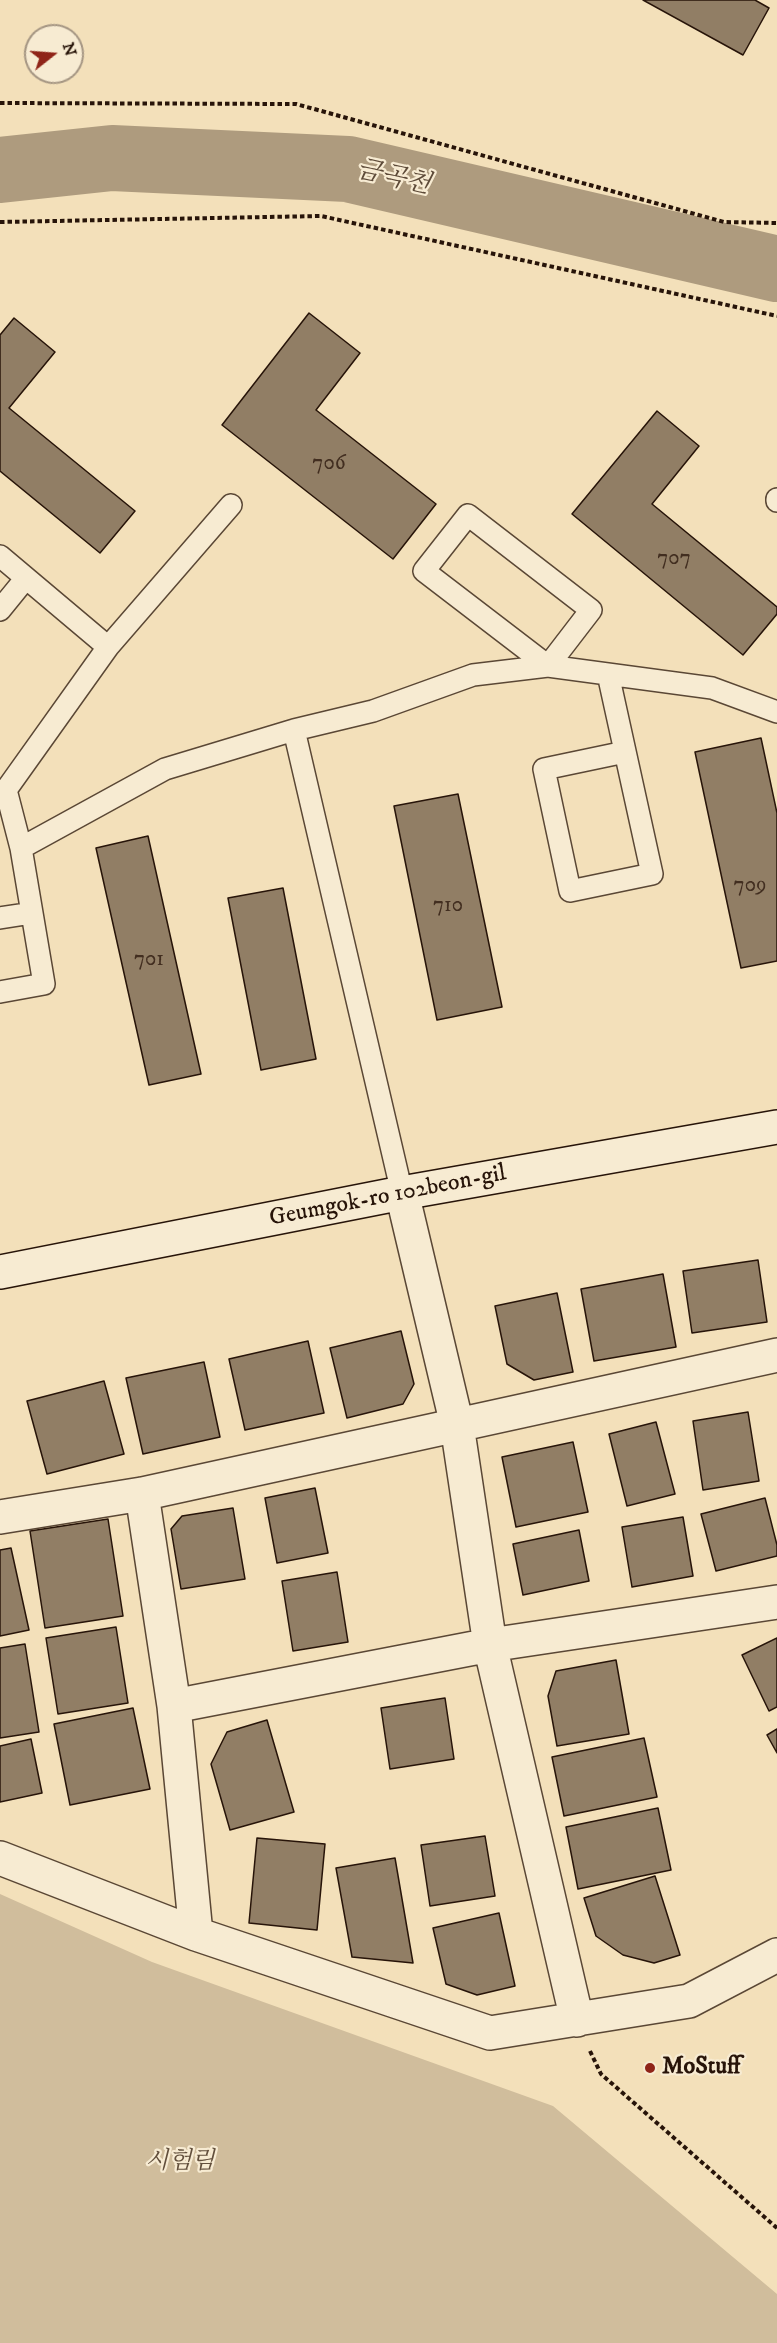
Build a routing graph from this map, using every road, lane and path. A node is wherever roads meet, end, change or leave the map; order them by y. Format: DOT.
graph roads {
  1 [pos="0,103"];
  2 [pos="0,222"];
  3 [pos="777,223"];
  4 [pos="777,316"];
  5 [pos="231,505"];
  6 [pos="0,556"];
  7 [pos="26,578"];
  8 [pos="0,610"];
  9 [pos="108,647"];
  10 [pos="548,666"];
  11 [pos="608,674"];
  12 [pos="777,712"];
  13 [pos="294,730"];
  14 [pos="625,752"];
  15 [pos="3,790"];
  16 [pos="21,848"];
  17 [pos="32,912"];
  18 [pos="0,918"];
  19 [pos="0,992"];
  20 [pos="777,1126"];
  21 [pos="402,1193"];
  22 [pos="0,1272"];
  23 [pos="777,1355"];
  24 [pos="457,1425"];
  25 [pos="142,1494"];
  26 [pos="0,1517"];
  27 [pos="777,1602"];
  28 [pos="490,1645"];
  29 [pos="174,1706"];
  30 [pos="0,1858"];
  31 [pos="196,1934"];
  32 [pos="777,1955"];
  33 [pos="577,2020"];
  34 [pos="777,2228"];
  1 -- 3 [label="path"];
  2 -- 4 [label="path"];
  5 -- 9 [label="lane"];
  6 -- 7 [label="lane"];
  7 -- 8 [label="lane"];
  7 -- 9 [label="lane"];
  9 -- 15 [label="lane"];
  10 -- 10 [label="lane"];
  10 -- 11 [label="lane"];
  10 -- 13 [label="lane"];
  11 -- 12 [label="lane"];
  11 -- 14 [label="lane"];
  13 -- 16 [label="lane"];
  13 -- 21 [label="lane"];
  14 -- 14 [label="lane"];
  15 -- 16 [label="lane"];
  16 -- 17 [label="lane"];
  17 -- 18 [label="lane"];
  17 -- 19 [label="lane"];
  20 -- 21 [label="street, Geumgok-ro 102beon-gil"];
  21 -- 22 [label="street, Geumgok-ro 102beon-gil"];
  21 -- 24 [label="street"];
  23 -- 24 [label="street"];
  24 -- 25 [label="street"];
  24 -- 28 [label="street"];
  25 -- 26 [label="street"];
  25 -- 29 [label="street"];
  27 -- 28 [label="street"];
  28 -- 29 [label="street"];
  28 -- 33 [label="street"];
  29 -- 31 [label="street"];
  30 -- 31 [label="street"];
  31 -- 33 [label="street"];
  32 -- 33 [label="street"];
  33 -- 34 [label="path"];
}
